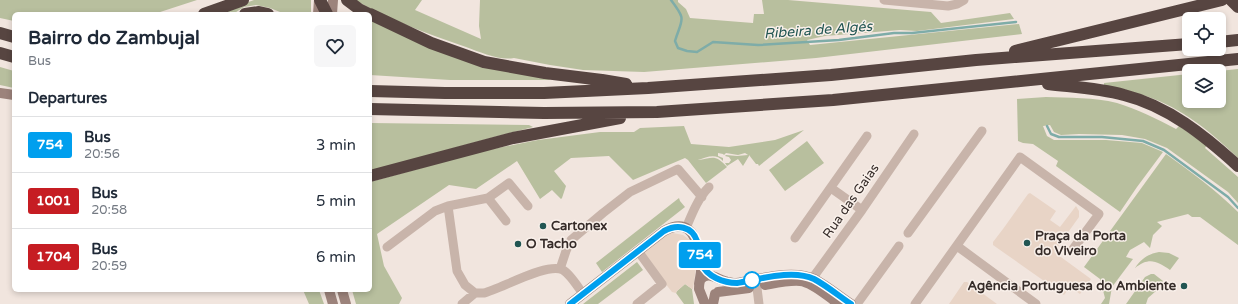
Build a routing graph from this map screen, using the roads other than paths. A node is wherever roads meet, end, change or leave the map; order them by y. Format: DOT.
graph roads {
  1 [pos="243,0"];
  2 [pos="319,0"];
  3 [pos="333,0"];
  4 [pos="347,0"];
  5 [pos="884,0"];
  6 [pos="964,0"];
  7 [pos="1222,0"];
  8 [pos="1231,0"];
  9 [pos="1238,7"];
  10 [pos="210,12"];
  11 [pos="318,12"];
  12 [pos="326,12"];
  13 [pos="332,12"];
  14 [pos="366,12"];
  15 [pos="372,15"];
  16 [pos="0,33"];
  17 [pos="12,36"];
  18 [pos="1238,40"];
  19 [pos="1226,41"];
  20 [pos="1182,45"];
  21 [pos="0,53"];
  22 [pos="12,56"];
  23 [pos="1238,59"];
  24 [pos="976,60"];
  25 [pos="1025,82"];
  26 [pos="648,88"];
  27 [pos="372,91"];
  28 [pos="0,93"];
  29 [pos="12,95"];
  30 [pos="372,109"];
  31 [pos="657,112"];
  32 [pos="982,131"];
  33 [pos="914,134"];
  34 [pos="867,136"];
  35 [pos="1238,166"];
  36 [pos="372,175"];
  37 [pos="709,187"];
  38 [pos="831,188"];
  39 [pos="702,197"];
  40 [pos="488,198"];
  41 [pos="448,206"];
  42 [pos="528,206"];
  43 [pos="862,210"];
  44 [pos="506,221"];
  45 [pos="686,228"];
  46 [pos="908,233"];
  47 [pos="795,238"];
  48 [pos="899,246"];
  49 [pos="957,246"];
  50 [pos="387,247"];
  51 [pos="1073,249"];
  52 [pos="638,251"];
  53 [pos="702,263"];
  54 [pos="560,270"];
  55 [pos="715,277"];
  56 [pos="810,281"];
  57 [pos="756,283"];
  58 [pos="700,287"];
  59 [pos="330,292"];
  60 [pos="343,292"];
  61 [pos="475,293"];
  62 [pos="583,294"];
  63 [pos="715,297"];
  64 [pos="333,304"];
  65 [pos="346,304"];
  66 [pos="462,304"];
  67 [pos="570,304"];
  68 [pos="637,304"];
  69 [pos="705,304"];
  70 [pos="759,304"];
  71 [pos="838,304"];
  72 [pos="850,304"];
  73 [pos="857,304"];
  74 [pos="915,304"];
  75 [pos="1036,304"];
  1 -- 10 [label="highway"];
  2 -- 11 [label="street"];
  2 -- 12 [label="highway"];
  3 -- 13 [label="street"];
  4 -- 14 [label="highway"];
  5 -- 6 [label="street"];
  7 -- 24 [label="highway"];
  8 -- 9 [label="highway"];
  15 -- 26 [label="highway"];
  16 -- 17 [label="highway"];
  18 -- 19 [label="highway"];
  20 -- 24 [label="highway"];
  21 -- 22 [label="highway"];
  23 -- 25 [label="highway"];
  24 -- 26 [label="highway"];
  25 -- 31 [label="highway"];
  25 -- 35 [label="highway"];
  26 -- 27 [label="highway"];
  28 -- 29 [label="street"];
  30 -- 31 [label="highway"];
  31 -- 36 [label="highway"];
  32 -- 46 [label="street"];
  33 -- 43 [label="street, Rua das Gaias"];
  34 -- 38 [label="street"];
  37 -- 39 [label="street"];
  38 -- 43 [label="street"];
  38 -- 47 [label="street"];
  39 -- 45 [label="street"];
  39 -- 54 [label="street"];
  40 -- 41 [label="street"];
  40 -- 42 [label="street"];
  40 -- 44 [label="street"];
  41 -- 50 [label="street"];
  41 -- 61 [label="street"];
  43 -- 56 [label="street, Rua das Gaias"];
  45 -- 52 [label="street"];
  45 -- 53 [label="street"];
  48 -- 73 [label="street"];
  49 -- 51 [label="street"];
  49 -- 74 [label="street"];
  49 -- 75 [label="street"];
  52 -- 62 [label="street"];
  52 -- 68 [label="street"];
  53 -- 55 [label="street"];
  53 -- 58 [label="street"];
  54 -- 61 [label="street"];
  54 -- 62 [label="street"];
  55 -- 57 [label="street"];
  55 -- 58 [label="street"];
  55 -- 63 [label="street"];
  56 -- 57 [label="street"];
  56 -- 71 [label="street"];
  56 -- 72 [label="street"];
  57 -- 63 [label="street"];
  57 -- 70 [label="street"];
  58 -- 63 [label="street"];
  58 -- 69 [label="street"];
  59 -- 64 [label="street"];
  60 -- 65 [label="street"];
  61 -- 66 [label="street"];
  62 -- 67 [label="street"];
}
